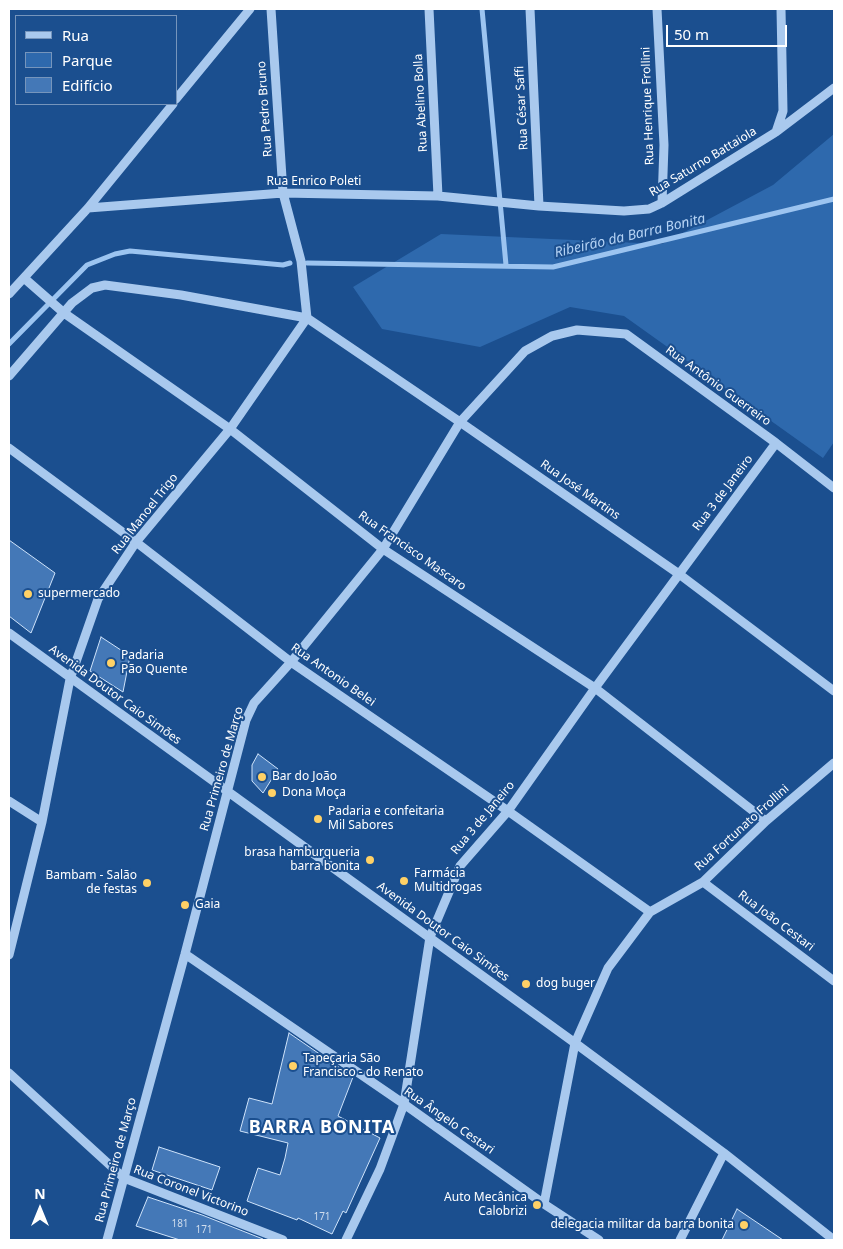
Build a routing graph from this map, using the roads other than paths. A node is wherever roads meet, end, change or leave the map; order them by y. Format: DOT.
graph roads {
  1 [pos="271,9"];
  2 [pos="429,9"];
  3 [pos="530,9"];
  4 [pos="657,9"];
  5 [pos="781,9"];
  6 [pos="247,10"];
  7 [pos="834,88"];
  8 [pos="178,96"];
  9 [pos="172,105"];
  10 [pos="776,132"];
  11 [pos="283,193"];
  12 [pos="438,196"];
  13 [pos="662,203"];
  14 [pos="539,206"];
  15 [pos="88,208"];
  16 [pos="26,280"];
  17 [pos="9,294"];
  18 [pos="64,313"];
  19 [pos="307,318"];
  20 [pos="577,330"];
  21 [pos="9,376"];
  22 [pos="460,422"];
  23 [pos="230,429"];
  24 [pos="776,443"];
  25 [pos="9,448"];
  26 [pos="834,488"];
  27 [pos="136,542"];
  28 [pos="383,549"];
  29 [pos="679,574"];
  30 [pos="9,633"];
  31 [pos="291,662"];
  32 [pos="70,679"];
  33 [pos="595,688"];
  34 [pos="834,691"];
  35 [pos="833,766"];
  36 [pos="228,791"];
  37 [pos="9,801"];
  38 [pos="508,811"];
  39 [pos="42,822"];
  40 [pos="766,822"];
  41 [pos="703,882"];
  42 [pos="650,912"];
  43 [pos="430,937"];
  44 [pos="185,954"];
  45 [pos="9,955"];
  46 [pos="834,981"];
  47 [pos="575,1043"];
  48 [pos="9,1073"];
  49 [pos="404,1104"];
  50 [pos="724,1153"];
  51 [pos="124,1178"];
  52 [pos="544,1204"];
  53 [pos="107,1240"];
  54 [pos="283,1240"];
  55 [pos="346,1240"];
  56 [pos="599,1240"];
  57 [pos="680,1240"];
  58 [pos="834,1240"];
  1 -- 11 [label="street, Rua Pedro Bruno"];
  2 -- 12 [label="street, Rua Abelino Bolla"];
  3 -- 14 [label="street, Rua César Saffi"];
  4 -- 13 [label="street, Rua Henrique Frollini"];
  5 -- 10 [label="street"];
  6 -- 8 [label="street"];
  7 -- 10 [label="street, Rua Saturno Battaiola"];
  9 -- 15 [label="street"];
  10 -- 13 [label="street, Rua Saturno Battaiola"];
  11 -- 12 [label="street, Rua Enrico Poleti"];
  11 -- 15 [label="street, Rua Enrico Poleti"];
  11 -- 19 [label="street, Rua Pedro Bruno"];
  12 -- 14 [label="street, Rua Enrico Poleti"];
  13 -- 14 [label="street, Rua Saturno Battaiola"];
  15 -- 16 [label="street"];
  16 -- 17 [label="street"];
  16 -- 18 [label="street, Rua Francisco Mascaro"];
  18 -- 19 [label="street"];
  18 -- 21 [label="street"];
  18 -- 23 [label="street, Rua Francisco Mascaro"];
  19 -- 22 [label="street, Rua José Martins"];
  19 -- 23 [label="street, Rua Manoel Trigo"];
  20 -- 22 [label="street, Rua Primeiro de Março"];
  20 -- 24 [label="street, Rua Antônio Guerreiro"];
  22 -- 28 [label="street, Rua Primeiro de Março"];
  22 -- 29 [label="street, Rua José Martins"];
  23 -- 27 [label="street, Rua Manoel Trigo"];
  23 -- 28 [label="street, Rua Francisco Mascaro"];
  24 -- 26 [label="street, Rua Antônio Guerreiro"];
  24 -- 29 [label="street, Rua 3 de Janeiro"];
  25 -- 27 [label="street, Rua Antonio Belei"];
  27 -- 31 [label="street, Rua Antonio Belei"];
  27 -- 32 [label="street, Rua Manoel Trigo"];
  28 -- 31 [label="street, Rua Primeiro de Março"];
  28 -- 33 [label="street, Rua Francisco Mascaro"];
  29 -- 33 [label="street, Rua 3 de Janeiro"];
  29 -- 34 [label="street, Rua José Martins"];
  30 -- 32 [label="street, Avenida Doutor Caio Simões"];
  31 -- 36 [label="street, Rua Primeiro de Março"];
  31 -- 38 [label="street, Rua Antonio Belei"];
  32 -- 36 [label="street, Avenida Doutor Caio Simões"];
  32 -- 39 [label="street, Rua Manoel Trigo"];
  33 -- 38 [label="street, Rua 3 de Janeiro"];
  33 -- 40 [label="street, Rua Francisco Mascaro"];
  35 -- 40 [label="street, Rua Fortunato Frollini"];
  36 -- 43 [label="street, Avenida Doutor Caio Simões"];
  36 -- 44 [label="street, Rua Primeiro de Março"];
  37 -- 39 [label="street"];
  38 -- 42 [label="street, Rua Antonio Belei"];
  38 -- 43 [label="street, Rua 3 de Janeiro"];
  39 -- 45 [label="street, Rua Manoel Trigo"];
  40 -- 41 [label="street, Rua Fortunato Frollini"];
  41 -- 42 [label="street, Rua Fortunato Frollini"];
  41 -- 46 [label="street, Rua João Cestari"];
  42 -- 47 [label="street, Rua Fortunato Frollini"];
  43 -- 47 [label="street, Avenida Doutor Caio Simões"];
  43 -- 49 [label="street, Rua 3 de Janeiro"];
  44 -- 49 [label="street, Rua Ângelo Cestari"];
  44 -- 51 [label="street, Rua Primeiro de Março"];
  47 -- 50 [label="street, Avenida Doutor Caio Simões"];
  47 -- 52 [label="street, Rua Fortunato Frollini"];
  48 -- 51 [label="street, Rua Coronel Victorino"];
  49 -- 52 [label="street, Rua Ângelo Cestari"];
  49 -- 55 [label="street, Rua 3 de Janeiro"];
  50 -- 57 [label="street"];
  50 -- 58 [label="street, Avenida Doutor Caio Simões"];
  51 -- 53 [label="street, Rua Primeiro de Março"];
  51 -- 54 [label="street, Rua Coronel Victorino"];
  52 -- 56 [label="street, Rua Ângelo Cestari"];
}
